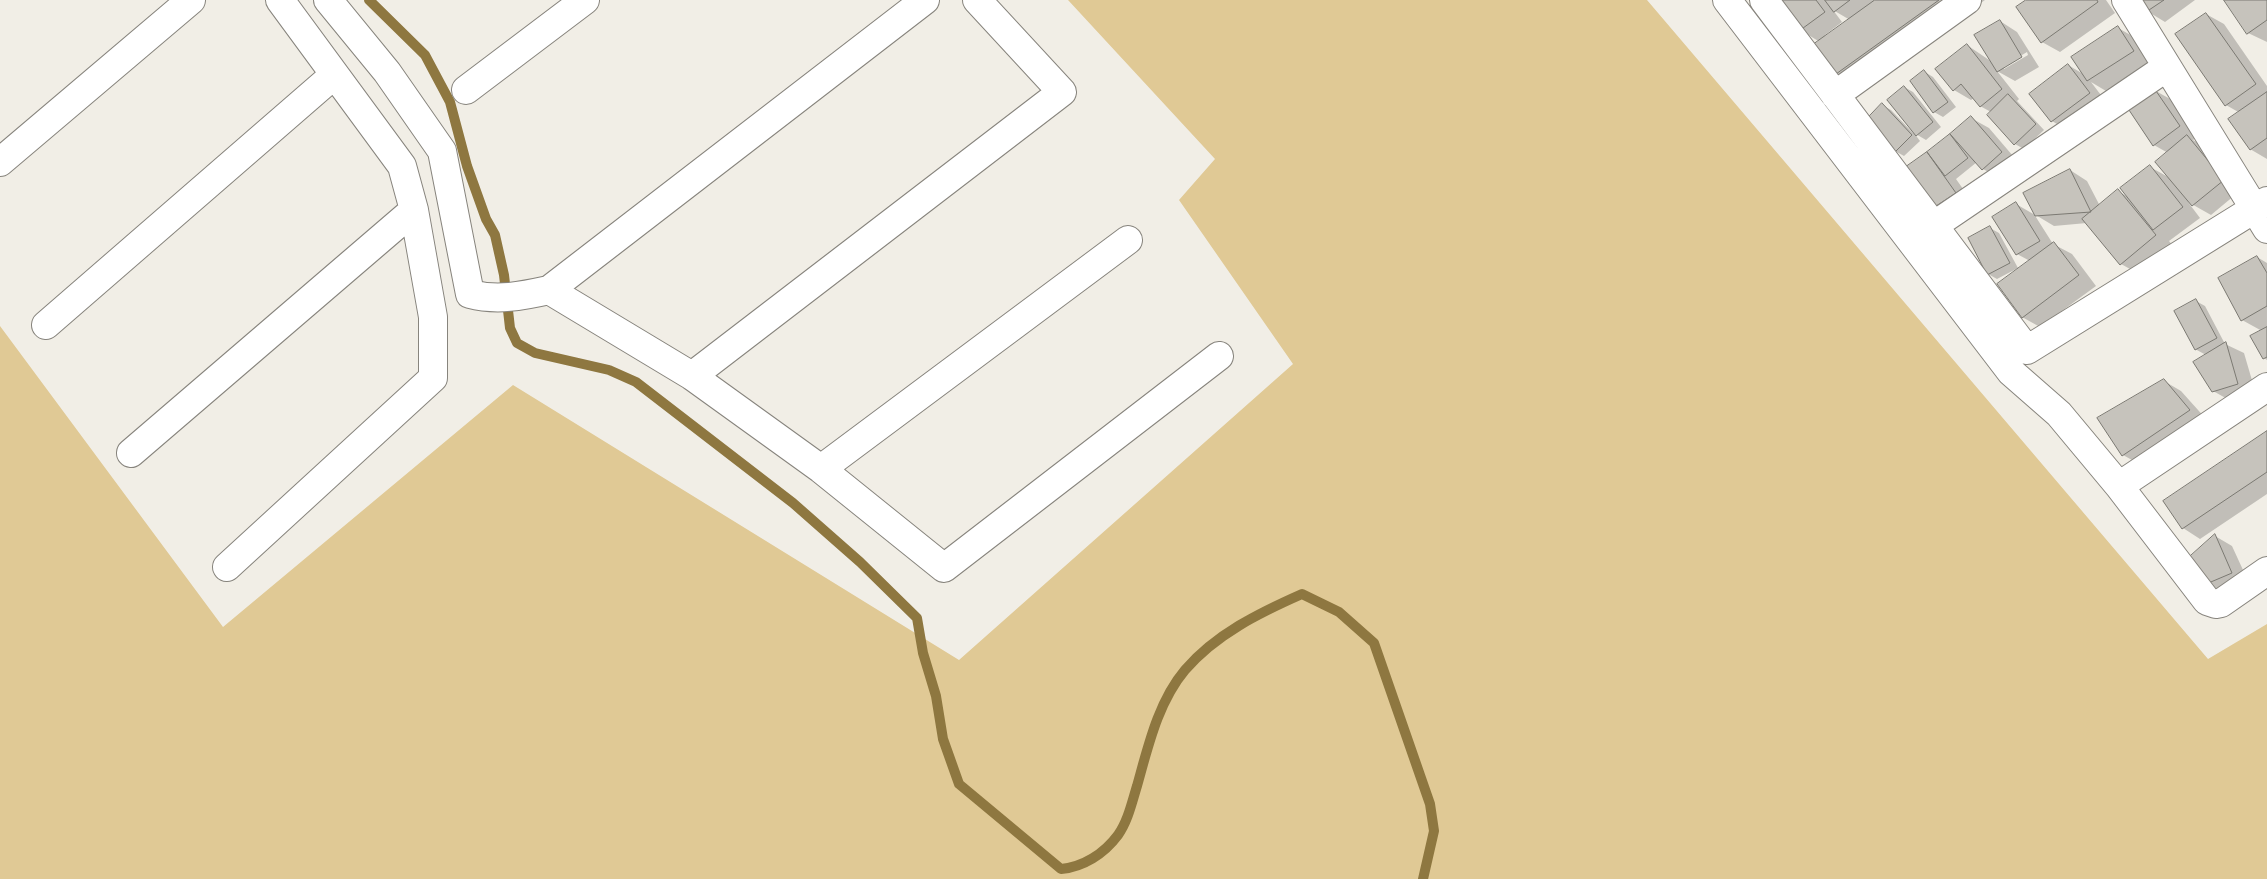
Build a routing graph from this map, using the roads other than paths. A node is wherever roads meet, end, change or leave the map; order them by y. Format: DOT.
graph roads {
  1 [pos="191,0"];
  2 [pos="280,0"];
  3 [pos="328,0"];
  4 [pos="585,0"];
  5 [pos="926,0"];
  6 [pos="977,0"];
  7 [pos="1727,0"];
  8 [pos="1764,0"];
  9 [pos="1967,0"];
  10 [pos="2126,0"];
  11 [pos="2167,66"];
  12 [pos="334,75"];
  13 [pos="466,90"];
  14 [pos="1835,95"];
  15 [pos="0,162"];
  16 [pos="414,210"];
  17 [pos="2263,213"];
  18 [pos="1934,226"];
  19 [pos="1128,240"];
  20 [pos="549,290"];
  21 [pos="46,325"];
  22 [pos="1219,356"];
  23 [pos="2016,357"];
  24 [pos="692,376"];
  25 [pos="2267,387"];
  26 [pos="131,453"];
  27 [pos="821,469"];
  28 [pos="2119,486"];
  29 [pos="227,567"];
  30 [pos="2267,571"];
  1 -- 15 [label="street"];
  2 -- 12 [label="street"];
  3 -- 20 [label="street"];
  4 -- 13 [label="street"];
  5 -- 20 [label="street"];
  6 -- 24 [label="street"];
  7 -- 23 [label="street"];
  8 -- 14 [label="street"];
  9 -- 14 [label="street"];
  10 -- 11 [label="street"];
  11 -- 17 [label="street"];
  11 -- 18 [label="street"];
  12 -- 16 [label="street"];
  12 -- 21 [label="street"];
  14 -- 18 [label="street"];
  16 -- 26 [label="street"];
  16 -- 29 [label="street"];
  17 -- 23 [label="street"];
  18 -- 23 [label="street"];
  19 -- 27 [label="street"];
  20 -- 24 [label="street"];
  22 -- 27 [label="street"];
  23 -- 28 [label="street"];
  24 -- 27 [label="street"];
  25 -- 28 [label="street"];
  28 -- 30 [label="street"];
}
